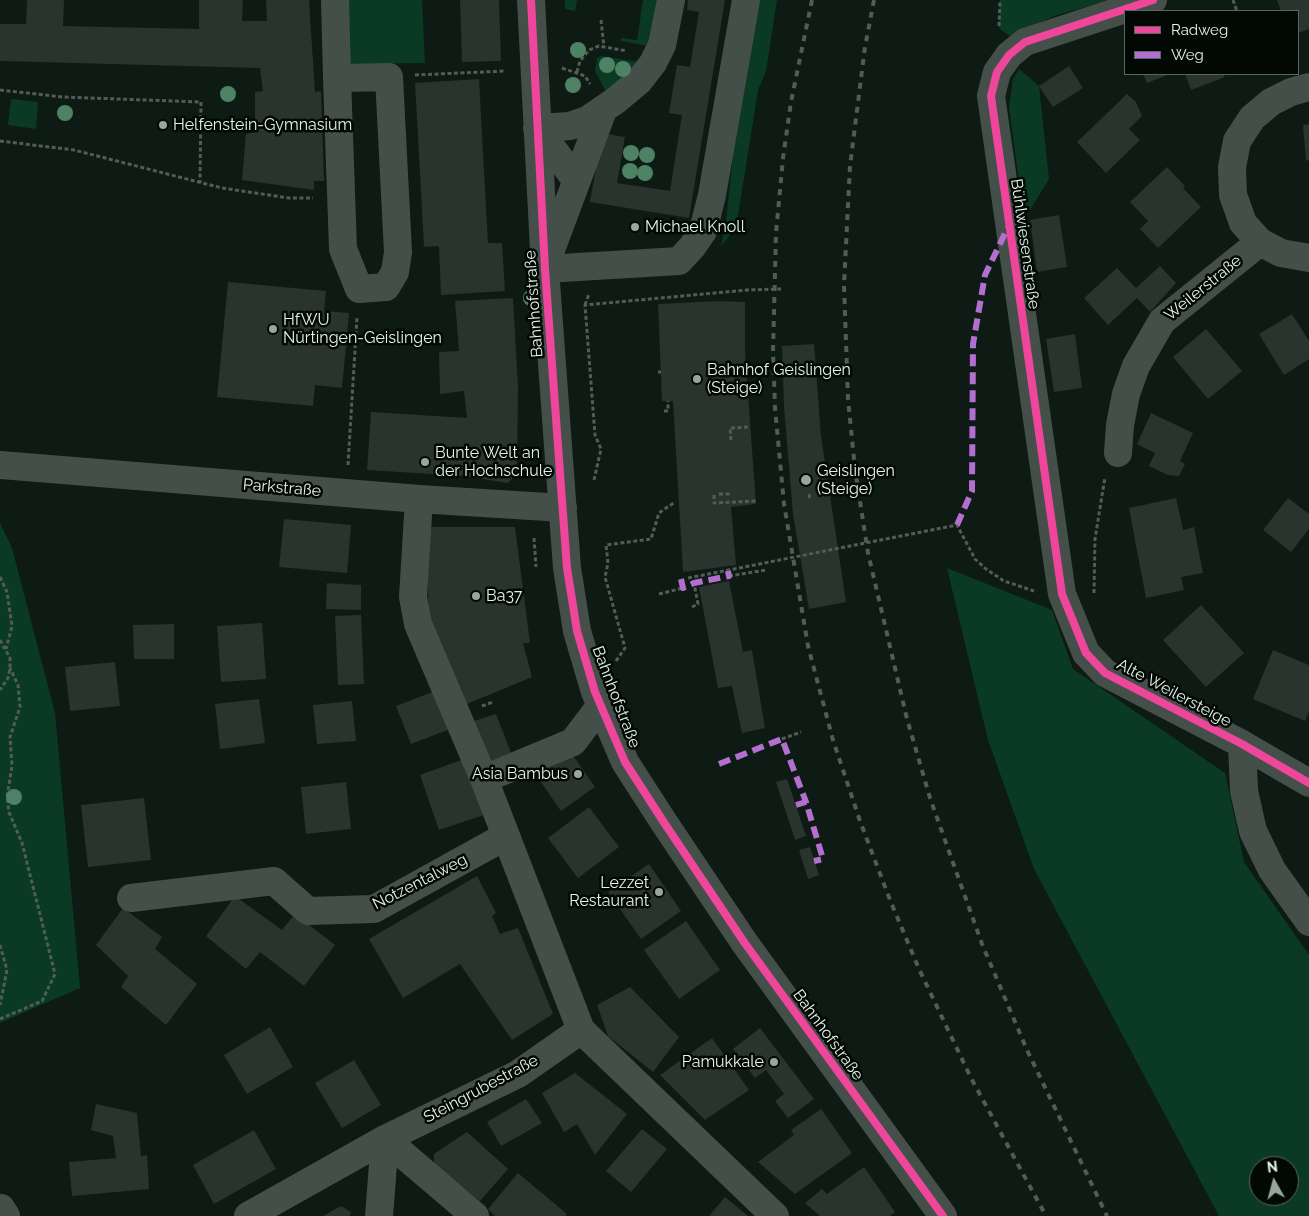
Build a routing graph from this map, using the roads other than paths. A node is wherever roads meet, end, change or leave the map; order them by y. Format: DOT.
graph roads {
  1 [pos="335,0"];
  2 [pos="531,0"];
  3 [pos="671,0"];
  4 [pos="746,0"];
  5 [pos="1152,0"];
  6 [pos="337,78"];
  7 [pos="1309,87"];
  8 [pos="603,110"];
  9 [pos="537,128"];
  10 [pos="576,180"];
  11 [pos="1260,242"];
  12 [pos="1309,258"];
  13 [pos="545,269"];
  14 [pos="1118,453"];
  15 [pos="0,466"];
  16 [pos="419,499"];
  17 [pos="563,508"];
  18 [pos="1062,594"];
  19 [pos="598,699"];
  20 [pos="1242,744"];
  21 [pos="484,779"];
  22 [pos="1309,783"];
  23 [pos="506,836"];
  24 [pos="131,898"];
  25 [pos="1309,922"];
  26 [pos="581,1030"];
  27 [pos="385,1139"];
  28 [pos="1,1208"];
  29 [pos="6,1216"];
  30 [pos="248,1216"];
  31 [pos="379,1216"];
  32 [pos="475,1216"];
  33 [pos="775,1216"];
  34 [pos="943,1216"];
  1 -- 6 [label="street"];
  2 -- 9 [label="street, Bahnhofstraße"];
  3 -- 8 [label="street"];
  4 -- 13 [label="street"];
  5 -- 18 [label="street, Bühlwiesenstraße"];
  6 -- 6 [label="street"];
  7 -- 11 [label="street"];
  8 -- 9 [label="street"];
  8 -- 10 [label="street"];
  9 -- 10 [label="street"];
  9 -- 13 [label="street, Bahnhofstraße"];
  10 -- 13 [label="street"];
  11 -- 12 [label="street"];
  11 -- 14 [label="street, Weilerstraße"];
  13 -- 17 [label="street, Bahnhofstraße"];
  15 -- 16 [label="street, Parkstraße"];
  16 -- 17 [label="street, Parkstraße"];
  16 -- 21 [label="street"];
  17 -- 19 [label="street, Bahnhofstraße"];
  18 -- 20 [label="street, Alte Weilersteige"];
  19 -- 21 [label="street"];
  19 -- 34 [label="street, Bahnhofstraße"];
  20 -- 22 [label="street, Alte Weilersteige"];
  20 -- 25 [label="street"];
  21 -- 23 [label="street"];
  23 -- 24 [label="street, Notzentalweg"];
  23 -- 26 [label="street"];
  26 -- 27 [label="street, Steingrubestraße"];
  26 -- 33 [label="street"];
  27 -- 30 [label="street, Steingrubestraße"];
  27 -- 31 [label="street"];
  27 -- 32 [label="street"];
  28 -- 29 [label="street"];
}
